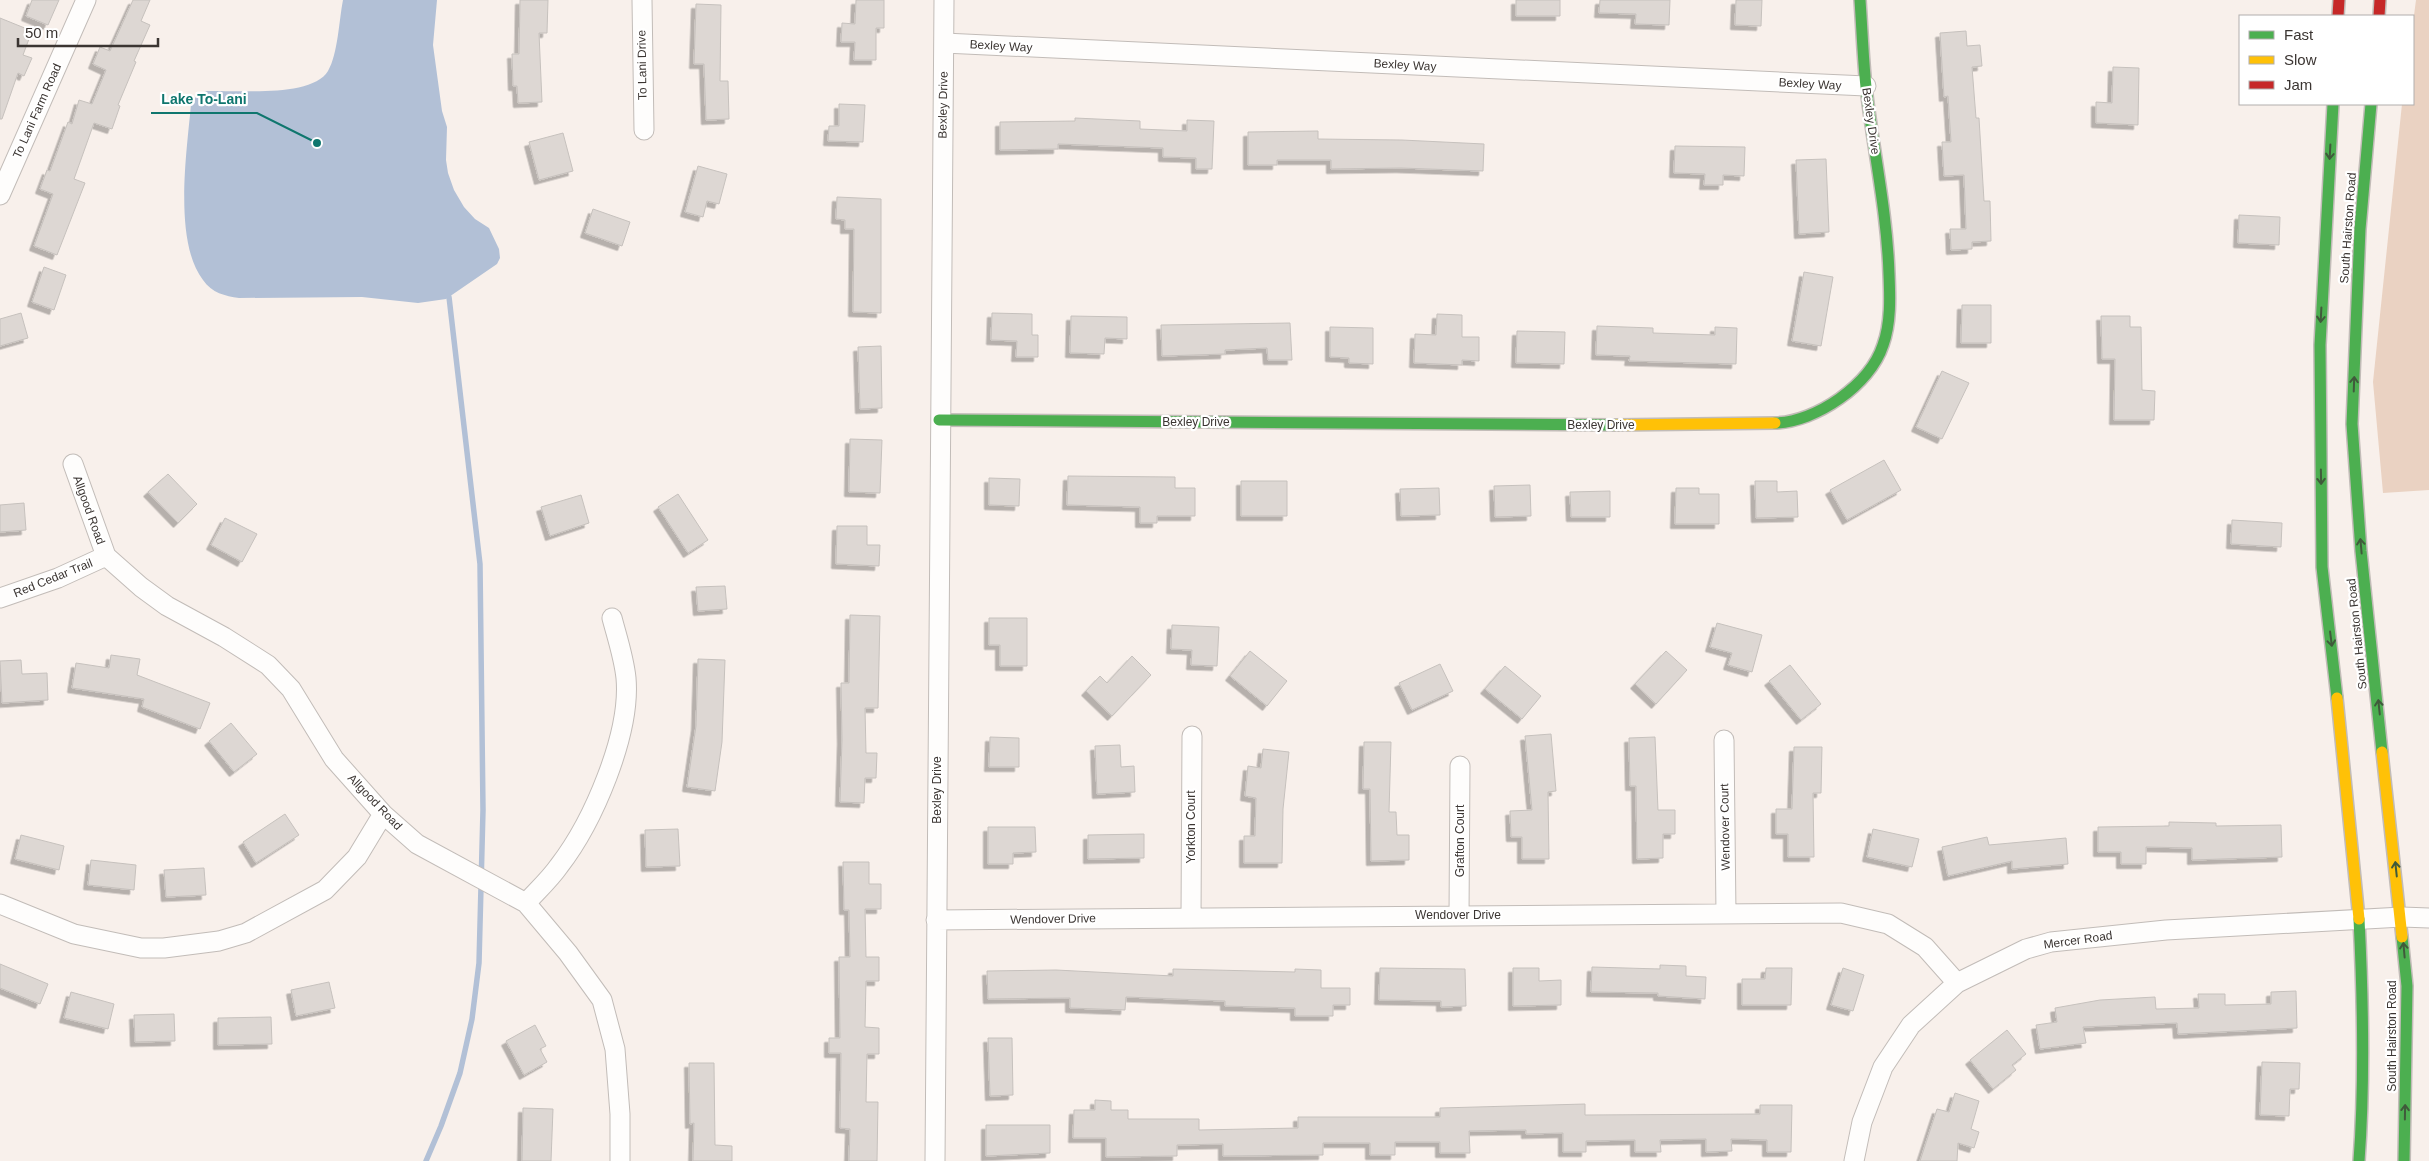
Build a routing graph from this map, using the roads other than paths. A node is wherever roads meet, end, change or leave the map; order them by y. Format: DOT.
graph roads {
  1 [pos="86,0"];
  2 [pos="642,0"];
  3 [pos="944,0"];
  4 [pos="1860,0"];
  5 [pos="2339,0"];
  6 [pos="2380,0"];
  7 [pos="2338,15"];
  8 [pos="2379,15"];
  9 [pos="944,43"];
  10 [pos="1866,86"];
  11 [pos="2333,105"];
  12 [pos="2371,105"];
  13 [pos="644,130"];
  14 [pos="0,195"];
  15 [pos="939,420"];
  16 [pos="73,464"];
  17 [pos="106,556"];
  18 [pos="0,598"];
  19 [pos="612,618"];
  20 [pos="1192,736"];
  21 [pos="1724,740"];
  22 [pos="1460,766"];
  23 [pos="383,814"];
  24 [pos="526,903"];
  25 [pos="0,904"];
  26 [pos="1726,914"];
  27 [pos="1460,916"];
  28 [pos="1191,917"];
  29 [pos="2402,917"];
  30 [pos="2429,918"];
  31 [pos="936,920"];
  32 [pos="2359,921"];
  33 [pos="1957,983"];
  34 [pos="620,1161"];
  35 [pos="935,1161"];
  36 [pos="1854,1161"];
  37 [pos="2359,1161"];
  38 [pos="2404,1161"];
  1 -- 14 [label="street, To Lani Farm Road"];
  2 -- 13 [label="street, To Lani Drive"];
  3 -- 9 [label="street, Bexley Drive"];
  4 -- 10 [label="main road, Bexley Drive"];
  5 -- 7 [label="main road"];
  6 -- 8 [label="main road"];
  9 -- 10 [label="street, Bexley Way"];
  9 -- 15 [label="street, Bexley Drive"];
  10 -- 15 [label="main road, Bexley Drive"];
  11 -- 32 [label="main road, South Hairston Road, one-way"];
  29 -- 12 [label="main road, South Hairston Road, one-way"];
  15 -- 31 [label="street, Bexley Drive"];
  16 -- 17 [label="street, Allgood Road"];
  17 -- 18 [label="street, Red Cedar Trail"];
  17 -- 23 [label="street, Allgood Road"];
  19 -- 24 [label="street"];
  20 -- 28 [label="street, Yorkton Court"];
  21 -- 26 [label="street, Wendover Court"];
  22 -- 27 [label="street, Grafton Court"];
  23 -- 24 [label="street, Allgood Road"];
  23 -- 25 [label="street"];
  24 -- 34 [label="street, Allgood Road"];
  26 -- 27 [label="street, Wendover Drive"];
  26 -- 33 [label="street, Wendover Drive"];
  27 -- 28 [label="street, Wendover Drive"];
  28 -- 31 [label="street, Wendover Drive"];
  29 -- 30 [label="street, Mercer Road"];
  29 -- 32 [label="street, Mercer Road"];
  38 -- 29 [label="main road, South Hairston Road, one-way"];
  31 -- 35 [label="street, Bexley Drive"];
  32 -- 33 [label="street, Mercer Road"];
  32 -- 37 [label="main road, South Hairston Road"];
  33 -- 36 [label="street, Mercer Road"];
}
